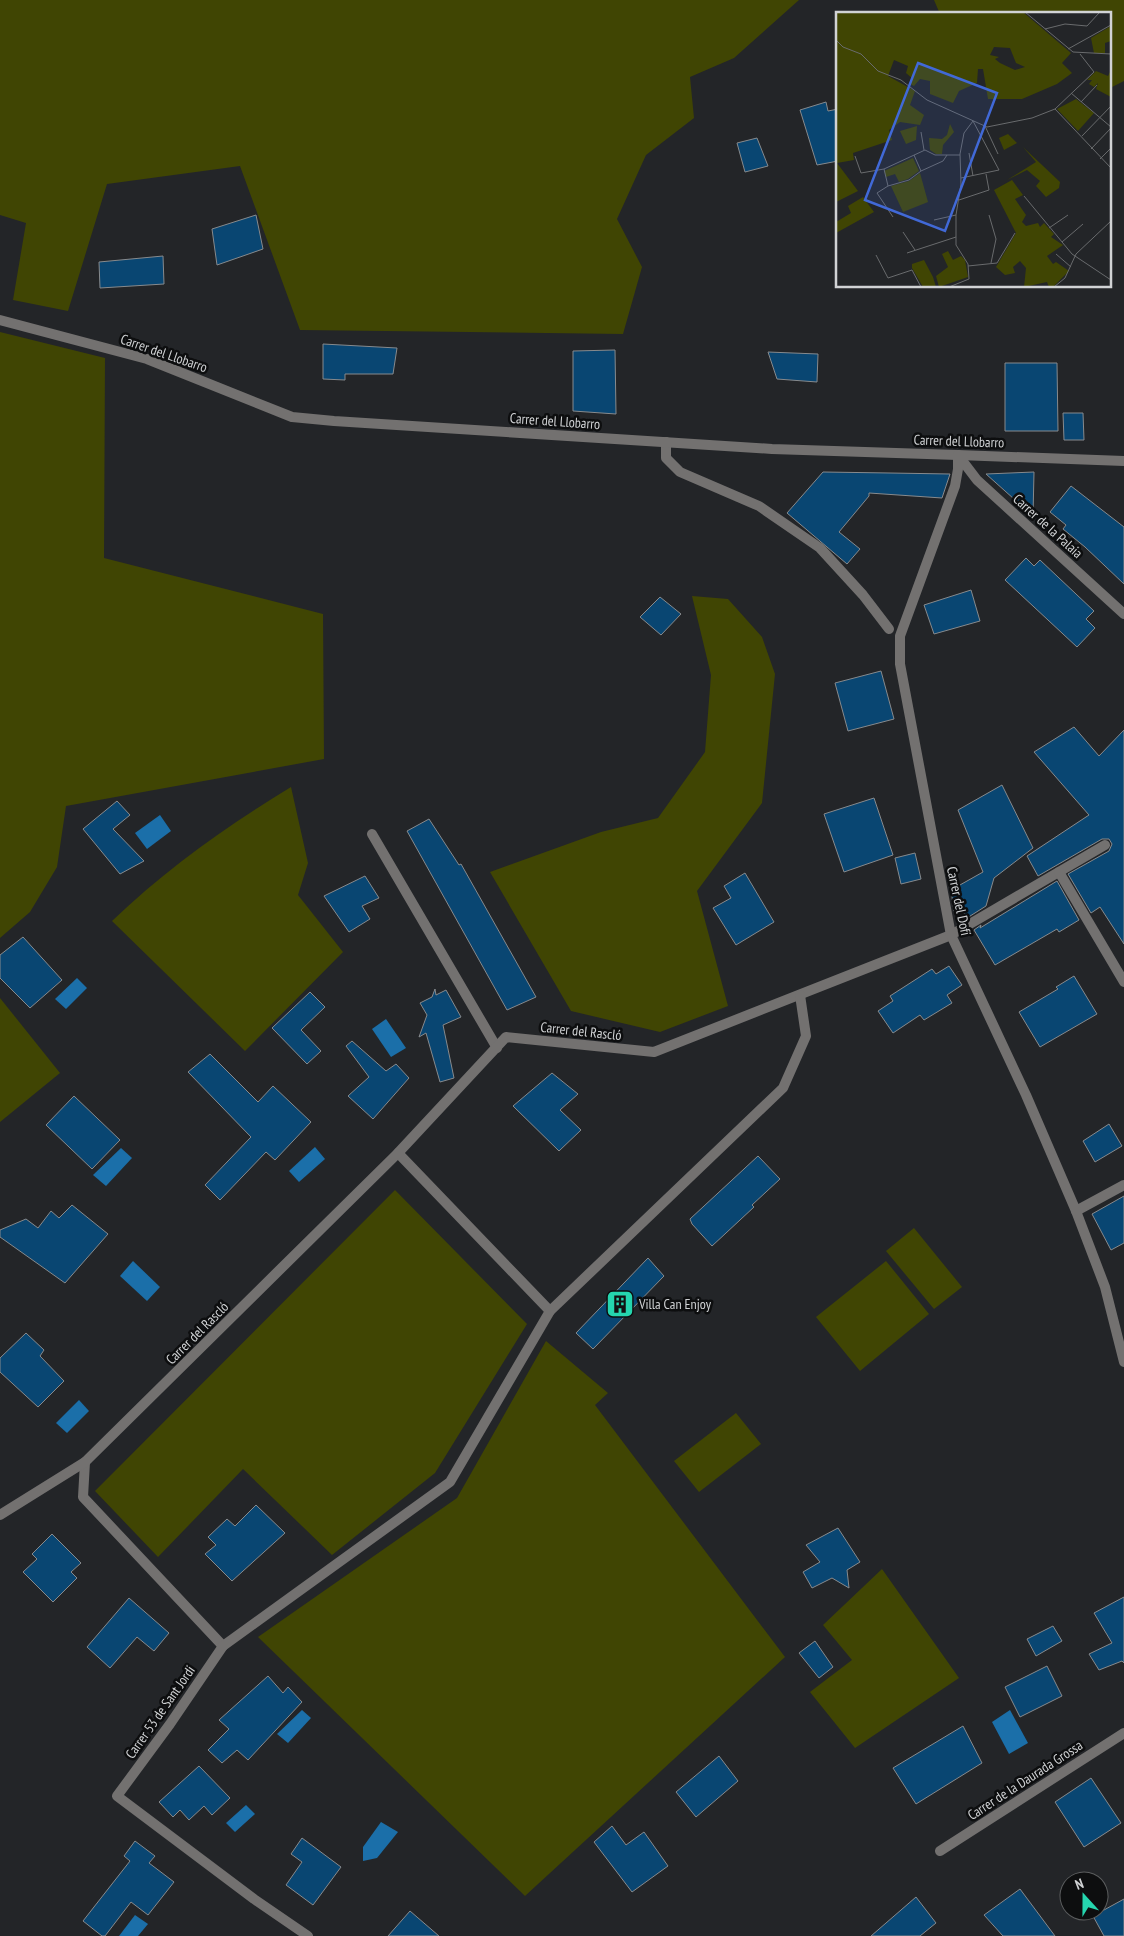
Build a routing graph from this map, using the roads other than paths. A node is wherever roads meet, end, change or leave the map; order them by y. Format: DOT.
graph roads {
  1 [pos="0,320"];
  2 [pos="666,442"];
  3 [pos="958,455"];
  4 [pos="1124,461"];
  5 [pos="1124,614"];
  6 [pos="889,629"];
  7 [pos="372,834"];
  8 [pos="1105,845"];
  9 [pos="1059,872"];
  10 [pos="951,935"];
  11 [pos="1124,982"];
  12 [pos="800,995"];
  13 [pos="497,1048"];
  14 [pos="398,1153"];
  15 [pos="1124,1185"];
  16 [pos="1076,1211"];
  17 [pos="550,1311"];
  18 [pos="1124,1362"];
  19 [pos="85,1462"];
  20 [pos="0,1515"];
  21 [pos="223,1646"];
  22 [pos="1124,1733"];
  23 [pos="940,1851"];
  24 [pos="308,1936"];
  1 -- 2 [label="street, Carrer del Llobarro"];
  2 -- 3 [label="street, Carrer del Llobarro"];
  2 -- 6 [label="street"];
  3 -- 4 [label="street, Carrer del Llobarro"];
  3 -- 5 [label="street, Carrer de la Palaia"];
  3 -- 10 [label="street, Carrer del Dofí"];
  7 -- 13 [label="street"];
  8 -- 9 [label="street, Carrer del Rascló"];
  9 -- 10 [label="street, Carrer del Rascló"];
  9 -- 11 [label="street"];
  10 -- 12 [label="street, Carrer del Rascló"];
  10 -- 16 [label="street, Carrer del Dofí"];
  12 -- 13 [label="street, Carrer del Rascló"];
  12 -- 17 [label="street"];
  13 -- 14 [label="street, Carrer del Rascló"];
  14 -- 17 [label="street"];
  14 -- 19 [label="street, Carrer del Rascló"];
  15 -- 16 [label="street"];
  16 -- 18 [label="street, Carrer del Dofí"];
  17 -- 21 [label="street"];
  19 -- 20 [label="street, Carrer del Rascló"];
  19 -- 21 [label="street"];
  21 -- 24 [label="street, Carrer 53 de Sant Jordi"];
  22 -- 23 [label="street, Carrer de la Daurada Grossa"];
}
